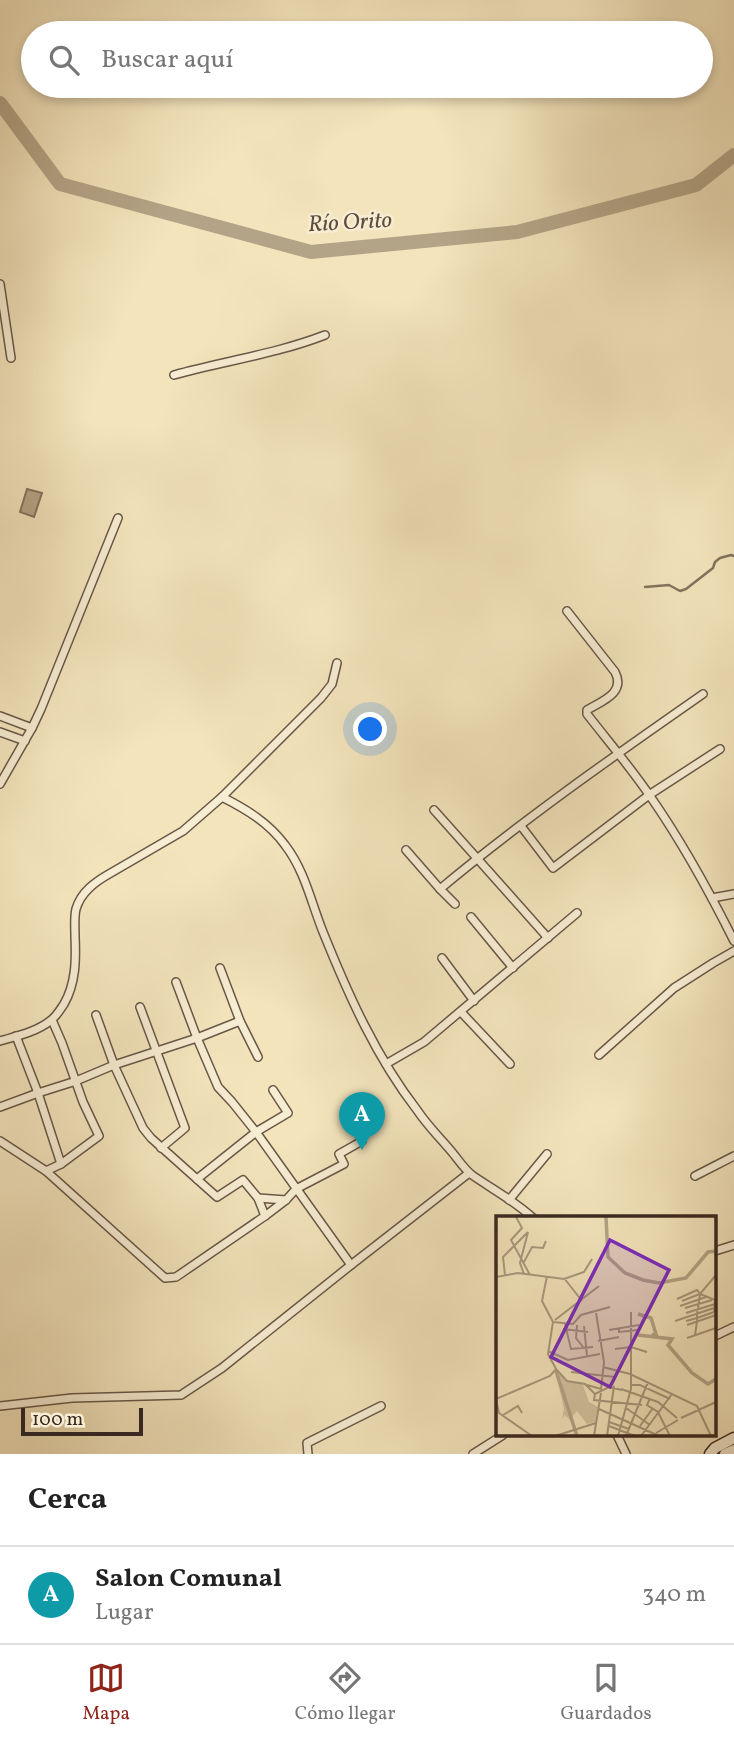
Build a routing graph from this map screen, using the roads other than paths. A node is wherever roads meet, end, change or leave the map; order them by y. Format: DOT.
graph roads {
  1 [pos="0,284"];
  2 [pos="325,335"];
  3 [pos="11,358"];
  4 [pos="174,375"];
  5 [pos="118,518"];
  6 [pos="567,611"];
  7 [pos="337,663"];
  8 [pos="703,694"];
  9 [pos="0,716"];
  10 [pos="32,728"];
  11 [pos="0,732"];
  12 [pos="25,741"];
  13 [pos="720,749"];
  14 [pos="617,754"];
  15 [pos="0,784"];
  16 [pos="649,795"];
  17 [pos="222,797"];
  18 [pos="434,810"];
  19 [pos="521,826"];
  20 [pos="406,850"];
  21 [pos="477,859"];
  22 [pos="440,889"];
  23 [pos="734,894"];
  24 [pos="712,898"];
  25 [pos="455,904"];
  26 [pos="577,913"];
  27 [pos="471,916"];
  28 [pos="548,938"];
  29 [pos="734,941"];
  30 [pos="734,951"];
  31 [pos="442,958"];
  32 [pos="220,968"];
  33 [pos="513,968"];
  34 [pos="176,982"];
  35 [pos="474,1001"];
  36 [pos="140,1007"];
  37 [pos="461,1012"];
  38 [pos="96,1015"];
  39 [pos="52,1020"];
  40 [pos="240,1021"];
  41 [pos="16,1036"];
  42 [pos="197,1038"];
  43 [pos="0,1041"];
  44 [pos="156,1052"];
  45 [pos="599,1055"];
  46 [pos="258,1057"];
  47 [pos="386,1064"];
  48 [pos="510,1064"];
  49 [pos="114,1065"];
  50 [pos="76,1081"];
  51 [pos="274,1090"];
  52 [pos="38,1093"];
  53 [pos="0,1107"];
  54 [pos="256,1132"];
  55 [pos="0,1141"];
  56 [pos="362,1141"];
  57 [pos="161,1148"];
  58 [pos="547,1154"];
  59 [pos="734,1156"];
  60 [pos="61,1164"];
  61 [pos="46,1171"];
  62 [pos="469,1173"];
  63 [pos="695,1176"];
  64 [pos="197,1179"];
  65 [pos="296,1189"];
  66 [pos="258,1198"];
  67 [pos="286,1200"];
  68 [pos="509,1200"];
  69 [pos="264,1216"];
  70 [pos="530,1216"];
  71 [pos="734,1245"];
  72 [pos="716,1251"];
  73 [pos="351,1265"];
  74 [pos="734,1327"];
  75 [pos="716,1336"];
  76 [pos="0,1406"];
  77 [pos="381,1406"];
  78 [pos="500,1436"];
  79 [pos="617,1436"];
  80 [pos="734,1438"];
  81 [pos="734,1450"];
  82 [pos="308,1454"];
  83 [pos="473,1454"];
  84 [pos="626,1454"];
  85 [pos="710,1454"];
  86 [pos="725,1454"];
  1 -- 3 [label="street"];
  2 -- 4 [label="street"];
  5 -- 10 [label="street"];
  6 -- 14 [label="street"];
  7 -- 17 [label="street"];
  8 -- 14 [label="street"];
  9 -- 10 [label="street"];
  10 -- 12 [label="street"];
  11 -- 12 [label="street"];
  12 -- 15 [label="street"];
  13 -- 16 [label="street"];
  14 -- 16 [label="street"];
  14 -- 19 [label="street"];
  16 -- 19 [label="street"];
  16 -- 24 [label="street"];
  17 -- 39 [label="street"];
  17 -- 47 [label="street"];
  18 -- 21 [label="street"];
  19 -- 21 [label="street"];
  20 -- 22 [label="street"];
  21 -- 22 [label="street"];
  21 -- 28 [label="street"];
  22 -- 25 [label="street"];
  23 -- 24 [label="street"];
  24 -- 29 [label="street"];
  26 -- 28 [label="street"];
  27 -- 33 [label="street"];
  28 -- 33 [label="street"];
  30 -- 45 [label="street"];
  31 -- 35 [label="street"];
  32 -- 40 [label="street"];
  33 -- 35 [label="street"];
  34 -- 42 [label="street"];
  35 -- 37 [label="street"];
  36 -- 44 [label="street"];
  37 -- 47 [label="street"];
  37 -- 48 [label="street"];
  38 -- 49 [label="street"];
  39 -- 41 [label="street"];
  39 -- 50 [label="street"];
  40 -- 42 [label="street"];
  40 -- 46 [label="street"];
  41 -- 43 [label="street"];
  41 -- 52 [label="street"];
  42 -- 44 [label="street"];
  42 -- 54 [label="street"];
  44 -- 49 [label="street"];
  44 -- 57 [label="street"];
  47 -- 62 [label="street"];
  49 -- 50 [label="street"];
  49 -- 57 [label="street"];
  50 -- 52 [label="street"];
  50 -- 60 [label="street"];
  51 -- 54 [label="street"];
  52 -- 53 [label="street"];
  52 -- 60 [label="street"];
  54 -- 64 [label="street"];
  54 -- 65 [label="street"];
  55 -- 61 [label="street"];
  56 -- 65 [label="street"];
  57 -- 64 [label="street"];
  58 -- 68 [label="street"];
  59 -- 63 [label="street"];
  60 -- 61 [label="street"];
  61 -- 69 [label="street"];
  62 -- 68 [label="street"];
  62 -- 73 [label="street"];
  64 -- 66 [label="street"];
  65 -- 67 [label="street"];
  65 -- 73 [label="street"];
  66 -- 67 [label="street"];
  66 -- 69 [label="street"];
  67 -- 69 [label="street"];
  68 -- 70 [label="street"];
  71 -- 72 [label="street"];
  73 -- 76 [label="street"];
  74 -- 75 [label="street"];
  77 -- 82 [label="street"];
  78 -- 83 [label="street"];
  79 -- 84 [label="street"];
  80 -- 85 [label="main road"];
  81 -- 86 [label="main road"];
}
